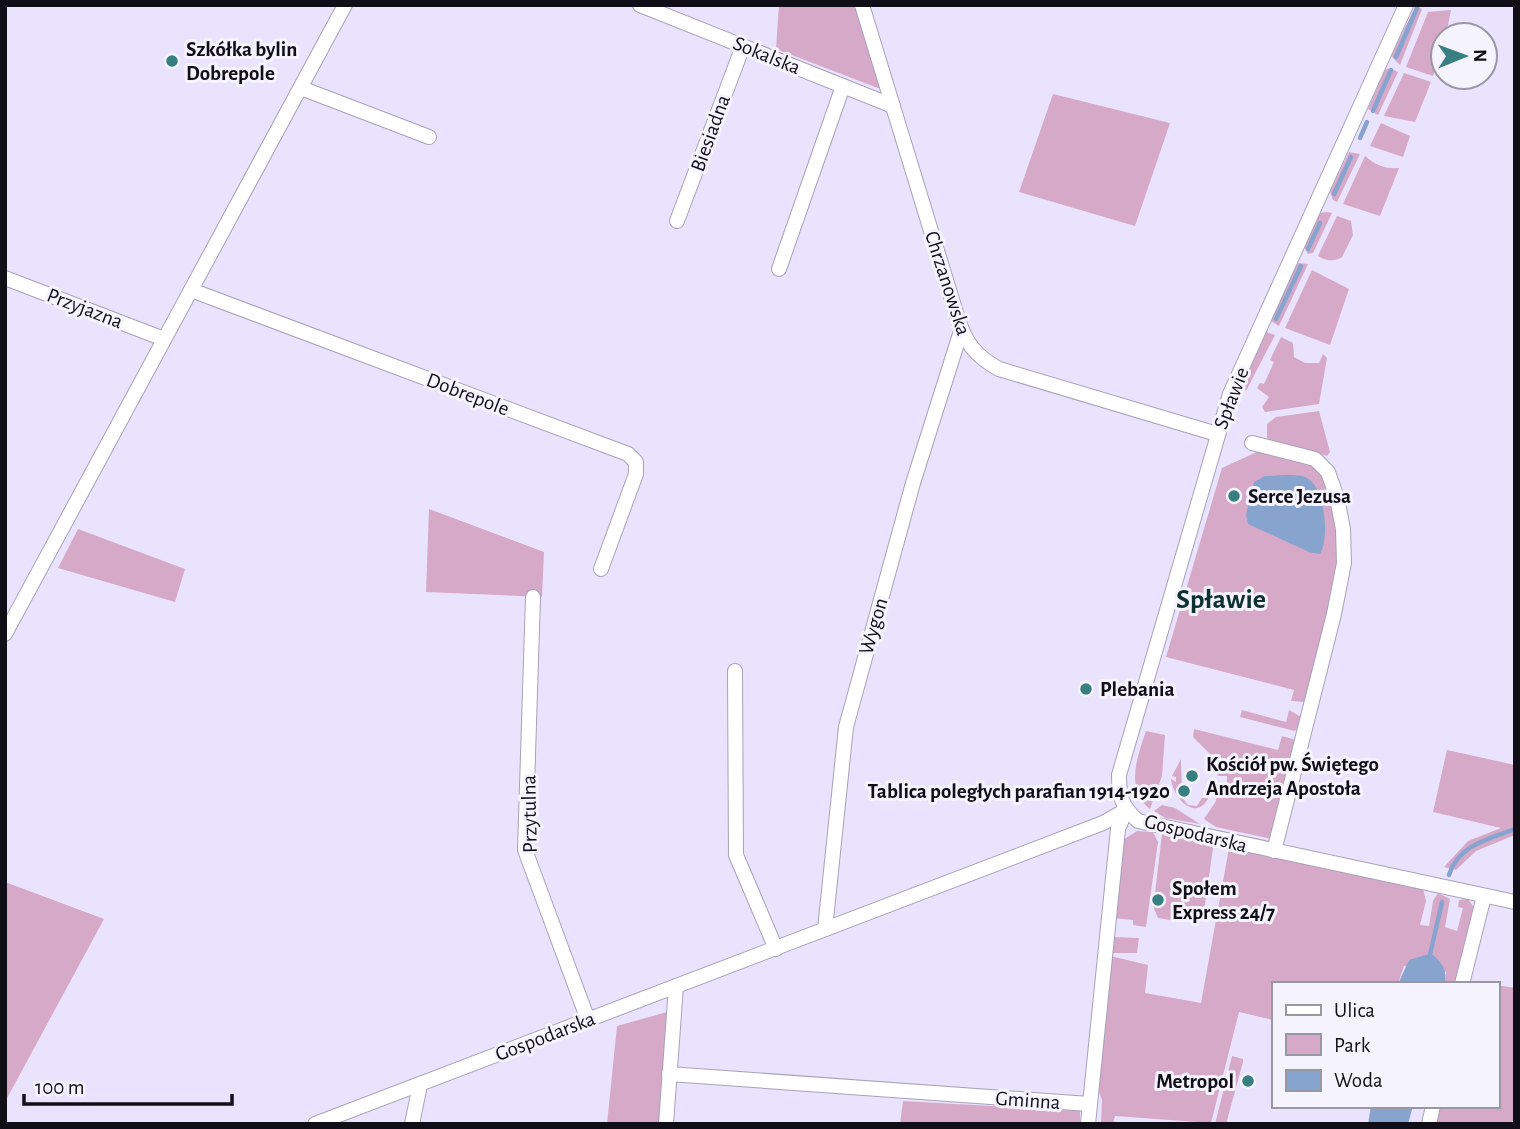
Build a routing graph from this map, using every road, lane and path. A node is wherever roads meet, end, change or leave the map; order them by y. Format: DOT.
graph roads {
  1 [pos="345,5"];
  2 [pos="640,5"];
  3 [pos="862,5"];
  4 [pos="1406,5"];
  5 [pos="743,46"];
  6 [pos="843,86"];
  7 [pos="300,88"];
  8 [pos="893,106"];
  9 [pos="429,137"];
  10 [pos="677,221"];
  11 [pos="779,269"];
  12 [pos="5,278"];
  13 [pos="191,289"];
  14 [pos="961,331"];
  15 [pos="164,339"];
  16 [pos="1217,434"];
  17 [pos="1252,443"];
  18 [pos="601,569"];
  19 [pos="533,597"];
  20 [pos="5,634"];
  21 [pos="735,671"];
  22 [pos="1126,810"];
  23 [pos="1274,851"];
  24 [pos="1484,895"];
  25 [pos="1515,902"];
  26 [pos="825,929"];
  27 [pos="776,949"];
  28 [pos="1462,982"];
  29 [pos="676,986"];
  30 [pos="588,1020"];
  31 [pos="669,1074"];
  32 [pos="419,1084"];
  33 [pos="1089,1104"];
  34 [pos="315,1124"];
  35 [pos="412,1124"];
  36 [pos="666,1124"];
  37 [pos="1088,1124"];
  1 -- 7 [label="street"];
  2 -- 5 [label="street, Sokalska"];
  3 -- 8 [label="street, Chrzanowska"];
  4 -- 16 [label="street, Spławie"];
  5 -- 6 [label="street, Sokalska"];
  5 -- 10 [label="street, Biesiadna"];
  6 -- 8 [label="street, Sokalska"];
  6 -- 11 [label="street"];
  7 -- 9 [label="street"];
  7 -- 13 [label="street"];
  8 -- 14 [label="street, Chrzanowska"];
  12 -- 15 [label="street, Przyjazna"];
  13 -- 15 [label="street"];
  13 -- 18 [label="street, Dobrepole"];
  14 -- 16 [label="street, Chrzanowska"];
  14 -- 26 [label="street, Wygon"];
  15 -- 20 [label="street"];
  16 -- 22 [label="street, Spławie"];
  17 -- 23 [label="street, Spławie"];
  19 -- 30 [label="street, Przytulna"];
  21 -- 27 [label="street"];
  22 -- 23 [label="street, Gospodarska"];
  22 -- 26 [label="street, Gospodarska"];
  22 -- 33 [label="street, Gminna"];
  23 -- 24 [label="street, Gospodarska"];
  24 -- 25 [label="street, Gospodarska"];
  24 -- 28 [label="street"];
  26 -- 27 [label="street, Gospodarska"];
  27 -- 29 [label="street, Gospodarska"];
  29 -- 30 [label="street, Gospodarska"];
  29 -- 31 [label="street"];
  30 -- 32 [label="street, Gospodarska"];
  31 -- 33 [label="street, Gminna"];
  31 -- 36 [label="street"];
  32 -- 34 [label="street, Gospodarska"];
  32 -- 35 [label="street"];
  33 -- 37 [label="street"];
}
